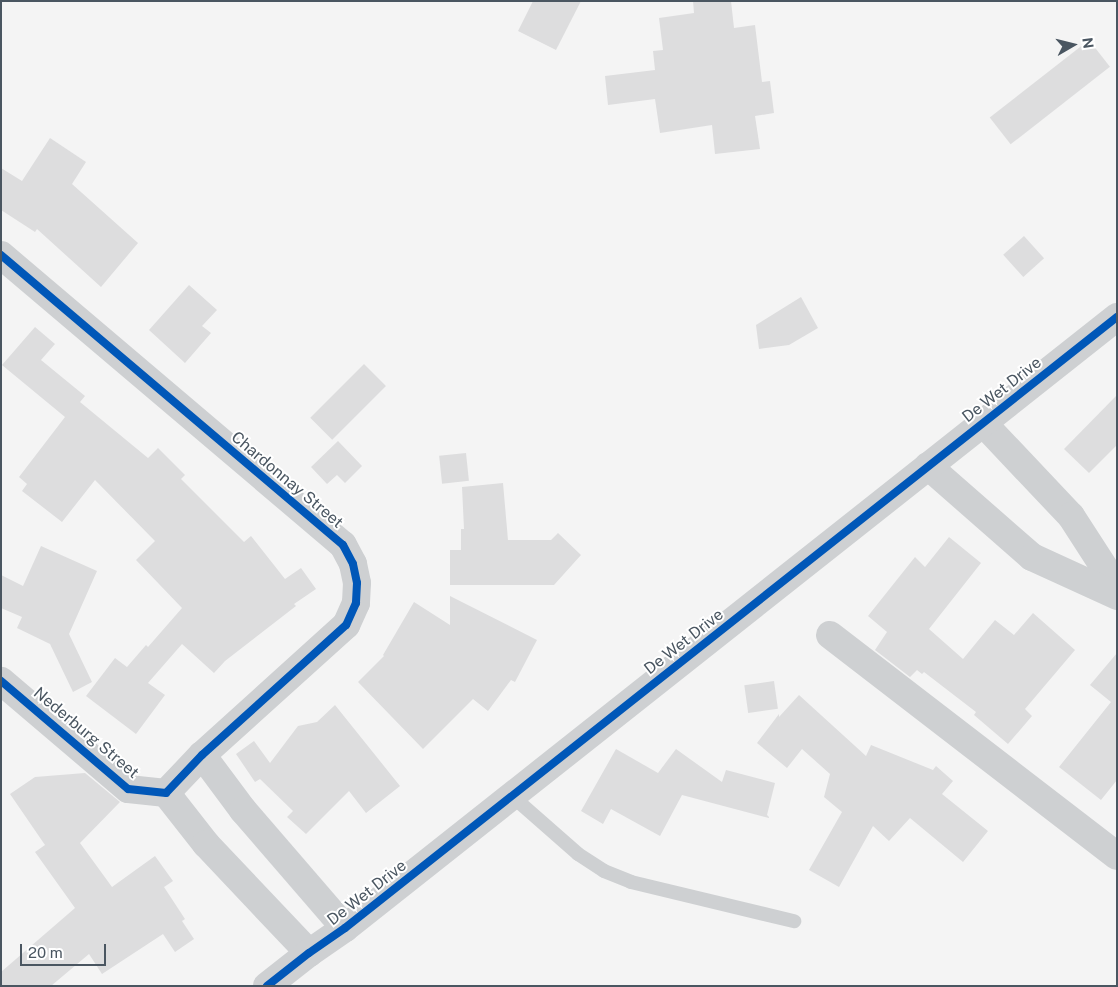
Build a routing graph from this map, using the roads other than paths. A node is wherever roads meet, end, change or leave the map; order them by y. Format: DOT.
graph roads {
  1 [pos="1,255"];
  2 [pos="1117,317"];
  3 [pos="983,423"];
  4 [pos="928,466"];
  5 [pos="1117,587"];
  6 [pos="1117,596"];
  7 [pos="830,635"];
  8 [pos="1,681"];
  9 [pos="202,754"];
  10 [pos="166,793"];
  11 [pos="512,796"];
  12 [pos="1117,856"];
  13 [pos="794,921"];
  14 [pos="345,928"];
  15 [pos="308,953"];
  16 [pos="267,986"];
  1 -- 9 [label="street, Chardonnay Street"];
  2 -- 3 [label="street, De Wet Drive"];
  3 -- 4 [label="street, De Wet Drive"];
  3 -- 5 [label="street"];
  4 -- 6 [label="street"];
  4 -- 11 [label="street, De Wet Drive"];
  7 -- 12 [label="street"];
  8 -- 10 [label="street, Nederburg Street"];
  9 -- 10 [label="street"];
  9 -- 14 [label="street"];
  10 -- 15 [label="street"];
  11 -- 13 [label="lane"];
  11 -- 14 [label="street, De Wet Drive"];
  14 -- 15 [label="street, De Wet Drive"];
  15 -- 16 [label="street, De Wet Drive"];
}
